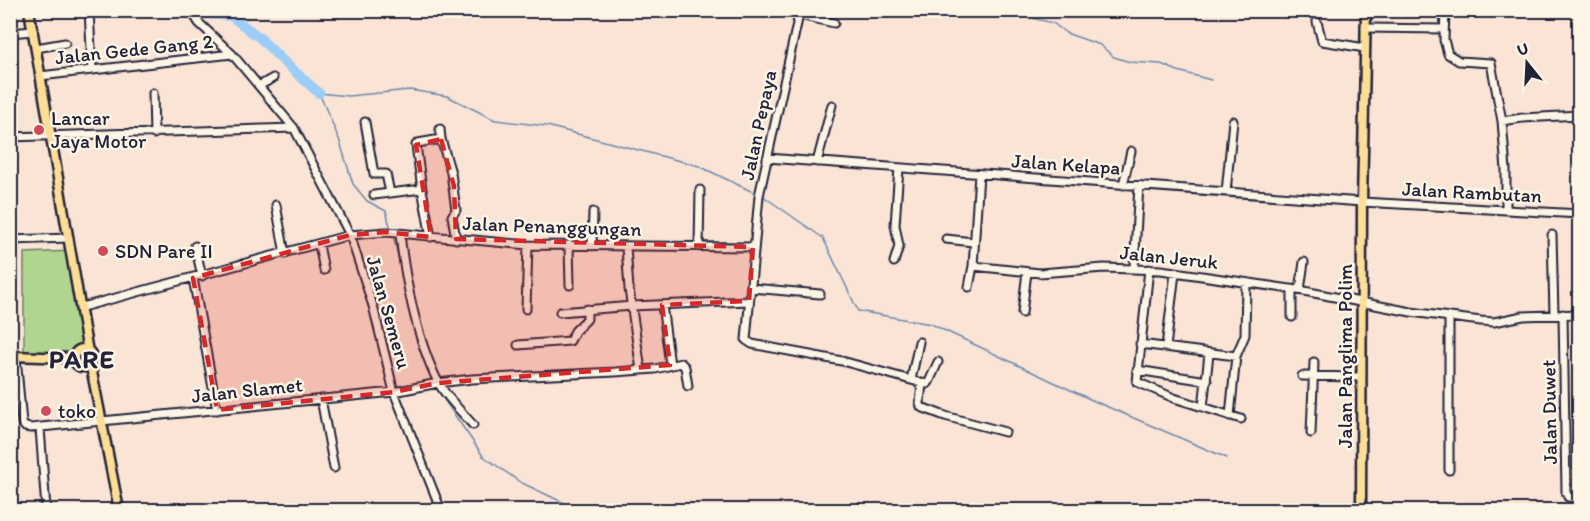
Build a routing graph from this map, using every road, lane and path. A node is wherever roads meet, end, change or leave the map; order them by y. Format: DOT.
graph roads {
  1 [pos="29,10"];
  2 [pos="89,10"];
  3 [pos="190,10"];
  4 [pos="1365,10"];
  5 [pos="1445,10"];
  6 [pos="800,13"];
  7 [pos="1317,22"];
  8 [pos="834,23"];
  9 [pos="1365,28"];
  10 [pos="1444,29"];
  11 [pos="33,31"];
  12 [pos="10,33"];
  13 [pos="65,43"];
  14 [pos="36,48"];
  15 [pos="1365,48"];
  16 [pos="232,54"];
  17 [pos="92,69"];
  18 [pos="40,75"];
  19 [pos="273,78"];
  20 [pos="259,86"];
  21 [pos="153,93"];
  22 [pos="832,105"];
  23 [pos="1580,115"];
  24 [pos="1233,121"];
  25 [pos="365,122"];
  26 [pos="1502,122"];
  27 [pos="294,128"];
  28 [pos="440,129"];
  29 [pos="154,134"];
  30 [pos="10,137"];
  31 [pos="51,137"];
  32 [pos="441,139"];
  33 [pos="1131,151"];
  34 [pos="767,158"];
  35 [pos="817,162"];
  36 [pos="898,168"];
  37 [pos="979,174"];
  38 [pos="1123,185"];
  39 [pos="1139,186"];
  40 [pos="422,189"];
  41 [pos="700,190"];
  42 [pos="1226,192"];
  43 [pos="390,193"];
  44 [pos="375,195"];
  45 [pos="1362,202"];
  46 [pos="276,205"];
  47 [pos="1501,210"];
  48 [pos="593,212"];
  49 [pos="1580,214"];
  50 [pos="398,234"];
  51 [pos="1552,235"];
  52 [pos="350,236"];
  53 [pos="431,237"];
  54 [pos="69,238"];
  55 [pos="456,239"];
  56 [pos="946,239"];
  57 [pos="10,240"];
  58 [pos="973,242"];
  59 [pos="528,244"];
  60 [pos="319,245"];
  61 [pos="569,245"];
  62 [pos="195,246"];
  63 [pos="592,246"];
  64 [pos="626,247"];
  65 [pos="699,247"];
  66 [pos="753,248"];
  67 [pos="285,254"];
  68 [pos="894,262"];
  69 [pos="1304,262"];
  70 [pos="972,266"];
  71 [pos="1134,268"];
  72 [pos="1149,269"];
  73 [pos="324,270"];
  74 [pos="1028,272"];
  75 [pos="1175,273"];
  76 [pos="202,276"];
  77 [pos="193,278"];
  78 [pos="1246,283"];
  79 [pos="570,285"];
  80 [pos="969,287"];
  81 [pos="751,288"];
  82 [pos="1296,290"];
  83 [pos="820,294"];
  84 [pos="749,301"];
  85 [pos="1362,302"];
  86 [pos="662,305"];
  87 [pos="632,306"];
  88 [pos="81,307"];
  89 [pos="526,309"];
  90 [pos="587,309"];
  91 [pos="560,312"];
  92 [pos="1022,313"];
  93 [pos="1554,314"];
  94 [pos="1563,314"];
  95 [pos="1580,314"];
  96 [pos="1292,317"];
  97 [pos="1449,318"];
  98 [pos="919,342"];
  99 [pos="1140,344"];
  100 [pos="518,345"];
  101 [pos="1166,347"];
  102 [pos="88,352"];
  103 [pos="1209,354"];
  104 [pos="1236,356"];
  105 [pos="13,357"];
  106 [pos="74,358"];
  107 [pos="90,362"];
  108 [pos="938,362"];
  109 [pos="1314,362"];
  110 [pos="670,365"];
  111 [pos="641,370"];
  112 [pos="1137,370"];
  113 [pos="1302,376"];
  114 [pos="1313,376"];
  115 [pos="1361,377"];
  116 [pos="911,380"];
  117 [pos="1207,381"];
  118 [pos="435,383"];
  119 [pos="922,383"];
  120 [pos="688,386"];
  121 [pos="394,392"];
  122 [pos="321,399"];
  123 [pos="1203,407"];
  124 [pos="217,410"];
  125 [pos="1230,416"];
  126 [pos="1240,419"];
  127 [pos="103,422"];
  128 [pos="473,424"];
  129 [pos="40,428"];
  130 [pos="1005,432"];
  131 [pos="1311,433"];
  132 [pos="334,468"];
  133 [pos="1449,470"];
  134 [pos="1580,498"];
  135 [pos="46,509"];
  136 [pos="119,510"];
  137 [pos="441,510"];
  138 [pos="1361,510"];
  1 -- 11 [label="main road"];
  2 -- 17 [label="street"];
  3 -- 16 [label="street, Jalan Semeru"];
  4 -- 9 [label="main road, Jalan Panglima Polim"];
  5 -- 10 [label="street"];
  6 -- 8 [label="street"];
  6 -- 34 [label="street, Jalan Pepaya"];
  7 -- 15 [label="street"];
  9 -- 10 [label="street"];
  9 -- 15 [label="main road, Jalan Panglima Polim"];
  10 -- 26 [label="street"];
  11 -- 12 [label="street"];
  11 -- 14 [label="main road"];
  13 -- 14 [label="street"];
  14 -- 18 [label="main road"];
  15 -- 45 [label="main road, Jalan Panglima Polim"];
  16 -- 17 [label="street, Jalan Gede Gang 2"];
  16 -- 20 [label="street, Jalan Semeru"];
  17 -- 18 [label="street, Jalan Gede Gang 2"];
  18 -- 31 [label="main road"];
  19 -- 20 [label="street"];
  20 -- 27 [label="street, Jalan Semeru"];
  21 -- 29 [label="street"];
  22 -- 35 [label="street"];
  23 -- 26 [label="street"];
  24 -- 42 [label="street"];
  25 -- 43 [label="street"];
  26 -- 47 [label="street"];
  27 -- 29 [label="street"];
  27 -- 52 [label="street, Jalan Semeru"];
  28 -- 32 [label="street"];
  29 -- 31 [label="street"];
  30 -- 31 [label="street"];
  31 -- 54 [label="main road"];
  32 -- 40 [label="street"];
  32 -- 55 [label="street"];
  33 -- 38 [label="street"];
  34 -- 35 [label="street, Jalan Kelapa"];
  34 -- 66 [label="street, Jalan Pepaya"];
  35 -- 36 [label="street, Jalan Kelapa"];
  36 -- 37 [label="street, Jalan Kelapa"];
  36 -- 68 [label="street"];
  37 -- 38 [label="street, Jalan Kelapa"];
  37 -- 58 [label="street"];
  38 -- 39 [label="street, Jalan Kelapa"];
  39 -- 42 [label="street, Jalan Kelapa"];
  39 -- 71 [label="street"];
  40 -- 43 [label="street"];
  40 -- 53 [label="street"];
  41 -- 65 [label="street"];
  42 -- 45 [label="street, Jalan Kelapa"];
  43 -- 44 [label="street"];
  45 -- 47 [label="street, Jalan Rambutan"];
  45 -- 85 [label="main road, Jalan Panglima Polim"];
  46 -- 67 [label="street"];
  47 -- 49 [label="street, Jalan Rambutan"];
  48 -- 63 [label="street"];
  50 -- 52 [label="street, Jalan Penanggungan"];
  50 -- 53 [label="street, Jalan Penanggungan"];
  50 -- 118 [label="street"];
  51 -- 93 [label="street"];
  52 -- 60 [label="street, Jalan Penanggungan"];
  52 -- 121 [label="street, Jalan Semeru"];
  53 -- 55 [label="street, Jalan Penanggungan"];
  54 -- 57 [label="street"];
  54 -- 88 [label="main road"];
  55 -- 59 [label="street, Jalan Penanggungan"];
  56 -- 58 [label="street"];
  58 -- 70 [label="street"];
  59 -- 61 [label="street, Jalan Penanggungan"];
  59 -- 89 [label="street"];
  60 -- 67 [label="street, Jalan Penanggungan"];
  60 -- 73 [label="street"];
  61 -- 63 [label="street, Jalan Penanggungan"];
  61 -- 79 [label="street"];
  62 -- 76 [label="street"];
  63 -- 64 [label="street, Jalan Penanggungan"];
  64 -- 65 [label="street, Jalan Penanggungan"];
  64 -- 87 [label="street"];
  65 -- 66 [label="street, Jalan Penanggungan"];
  66 -- 81 [label="street, Jalan Pepaya"];
  67 -- 76 [label="street, Jalan Penanggungan"];
  69 -- 82 [label="street"];
  70 -- 74 [label="street, Jalan Jeruk"];
  70 -- 80 [label="street"];
  71 -- 72 [label="street, Jalan Jeruk"];
  71 -- 74 [label="street, Jalan Jeruk"];
  72 -- 75 [label="street, Jalan Jeruk"];
  72 -- 99 [label="street"];
  74 -- 92 [label="street"];
  75 -- 78 [label="street, Jalan Jeruk"];
  75 -- 101 [label="street"];
  76 -- 77 [label="street, Jalan Penanggungan"];
  77 -- 88 [label="street, Jalan Penanggungan"];
  77 -- 124 [label="street"];
  78 -- 82 [label="street, Jalan Jeruk"];
  78 -- 104 [label="street"];
  81 -- 83 [label="street"];
  81 -- 84 [label="street, Jalan Pepaya"];
  82 -- 85 [label="street, Jalan Jeruk"];
  82 -- 96 [label="street"];
  84 -- 86 [label="street"];
  84 -- 116 [label="street, Jalan Pepaya"];
  85 -- 97 [label="street, Jalan Jeruk"];
  85 -- 115 [label="main road, Jalan Panglima Polim"];
  86 -- 87 [label="street"];
  86 -- 110 [label="street"];
  87 -- 90 [label="street"];
  87 -- 111 [label="street"];
  88 -- 102 [label="main road"];
  90 -- 91 [label="street"];
  90 -- 100 [label="street"];
  93 -- 94 [label="street, Jalan Jeruk"];
  93 -- 97 [label="street, Jalan Jeruk"];
  94 -- 95 [label="street, Jalan Jeruk"];
  94 -- 134 [label="street, Jalan Duwet"];
  97 -- 133 [label="street"];
  98 -- 116 [label="street"];
  99 -- 101 [label="street"];
  99 -- 112 [label="street"];
  101 -- 103 [label="street"];
  102 -- 106 [label="main road"];
  102 -- 107 [label="main road"];
  103 -- 104 [label="street"];
  103 -- 117 [label="street"];
  104 -- 125 [label="street"];
  105 -- 106 [label="main road"];
  105 -- 129 [label="street"];
  106 -- 107 [label="main road"];
  107 -- 127 [label="main road"];
  108 -- 119 [label="street"];
  109 -- 114 [label="street"];
  110 -- 111 [label="street, Jalan Slamet"];
  110 -- 120 [label="street"];
  111 -- 118 [label="street, Jalan Slamet"];
  112 -- 117 [label="street"];
  112 -- 123 [label="street"];
  113 -- 114 [label="street"];
  114 -- 115 [label="street"];
  114 -- 131 [label="street"];
  115 -- 138 [label="main road, Jalan Panglima Polim"];
  116 -- 119 [label="street"];
  117 -- 123 [label="street"];
  118 -- 121 [label="street, Jalan Slamet"];
  118 -- 128 [label="street"];
  119 -- 130 [label="street"];
  121 -- 122 [label="street, Jalan Slamet"];
  121 -- 137 [label="street, Jalan Semeru"];
  122 -- 124 [label="street, Jalan Slamet"];
  122 -- 132 [label="street"];
  123 -- 125 [label="street"];
  124 -- 127 [label="street, Jalan Slamet"];
  125 -- 126 [label="street"];
  127 -- 129 [label="street, Jalan Slamet"];
  127 -- 136 [label="main road"];
  129 -- 135 [label="street"];
}
